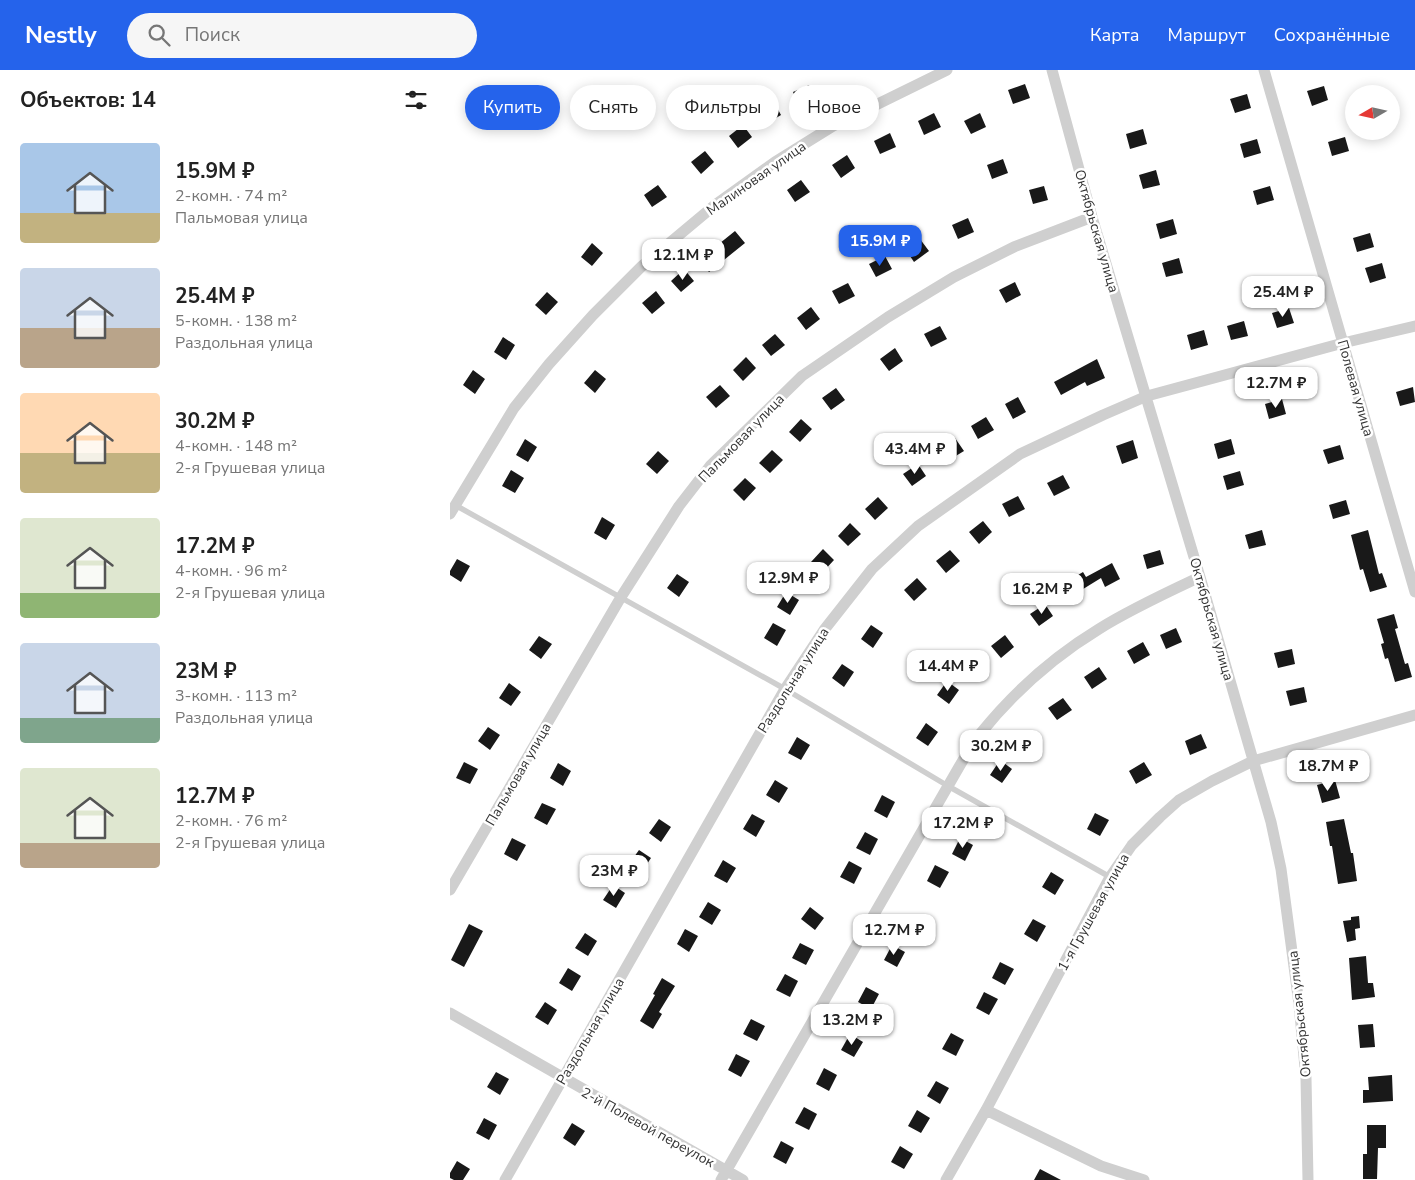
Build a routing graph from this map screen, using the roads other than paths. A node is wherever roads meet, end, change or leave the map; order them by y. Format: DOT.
graph roads {
  1 [pos="947,70"];
  2 [pos="1052,70"];
  3 [pos="1264,70"];
  4 [pos="1092,217"];
  5 [pos="1415,326"];
  6 [pos="1343,343"];
  7 [pos="1146,396"];
  8 [pos="453,510"];
  9 [pos="1200,577"];
  10 [pos="1415,592"];
  11 [pos="621,597"];
  12 [pos="785,689"];
  13 [pos="1415,715"];
  14 [pos="1253,761"];
  15 [pos="948,786"];
  16 [pos="1110,877"];
  17 [pos="450,890"];
  18 [pos="450,1013"];
  19 [pos="563,1079"];
  20 [pos="986,1110"];
  21 [pos="724,1175"];
  22 [pos="504,1180"];
  23 [pos="743,1180"];
  24 [pos="946,1180"];
  25 [pos="1144,1180"];
  26 [pos="1308,1180"];
  1 -- 8 [label="street, Малиновая улица"];
  2 -- 4 [label="street, Октябрьская улица"];
  3 -- 6 [label="street, Полевая улица"];
  4 -- 7 [label="street, Октябрьская улица"];
  4 -- 11 [label="street, Пальмовая улица"];
  5 -- 6 [label="street, Раздольная улица"];
  6 -- 7 [label="street, Раздольная улица"];
  6 -- 10 [label="street, Полевая улица"];
  7 -- 9 [label="street, Октябрьская улица"];
  7 -- 12 [label="street, Раздольная улица"];
  8 -- 11 [label="lane"];
  9 -- 14 [label="street, Октябрьская улица"];
  9 -- 15 [label="street"];
  11 -- 12 [label="lane"];
  11 -- 17 [label="street, Пальмовая улица"];
  12 -- 15 [label="lane"];
  12 -- 19 [label="street, Раздольная улица"];
  13 -- 14 [label="street, 1-я Грушевая улица"];
  14 -- 16 [label="street, 1-я Грушевая улица"];
  14 -- 26 [label="street, Октябрьская улица"];
  15 -- 16 [label="lane"];
  15 -- 21 [label="street"];
  16 -- 20 [label="street, 1-я Грушевая улица"];
  18 -- 19 [label="street, 2-й Полевой переулок"];
  19 -- 21 [label="street, 2-й Полевой переулок"];
  19 -- 22 [label="street, Раздольная улица"];
  20 -- 24 [label="street, 1-я Грушевая улица"];
  20 -- 25 [label="street"];
  21 -- 23 [label="street, 2-й Полевой переулок"];
}
